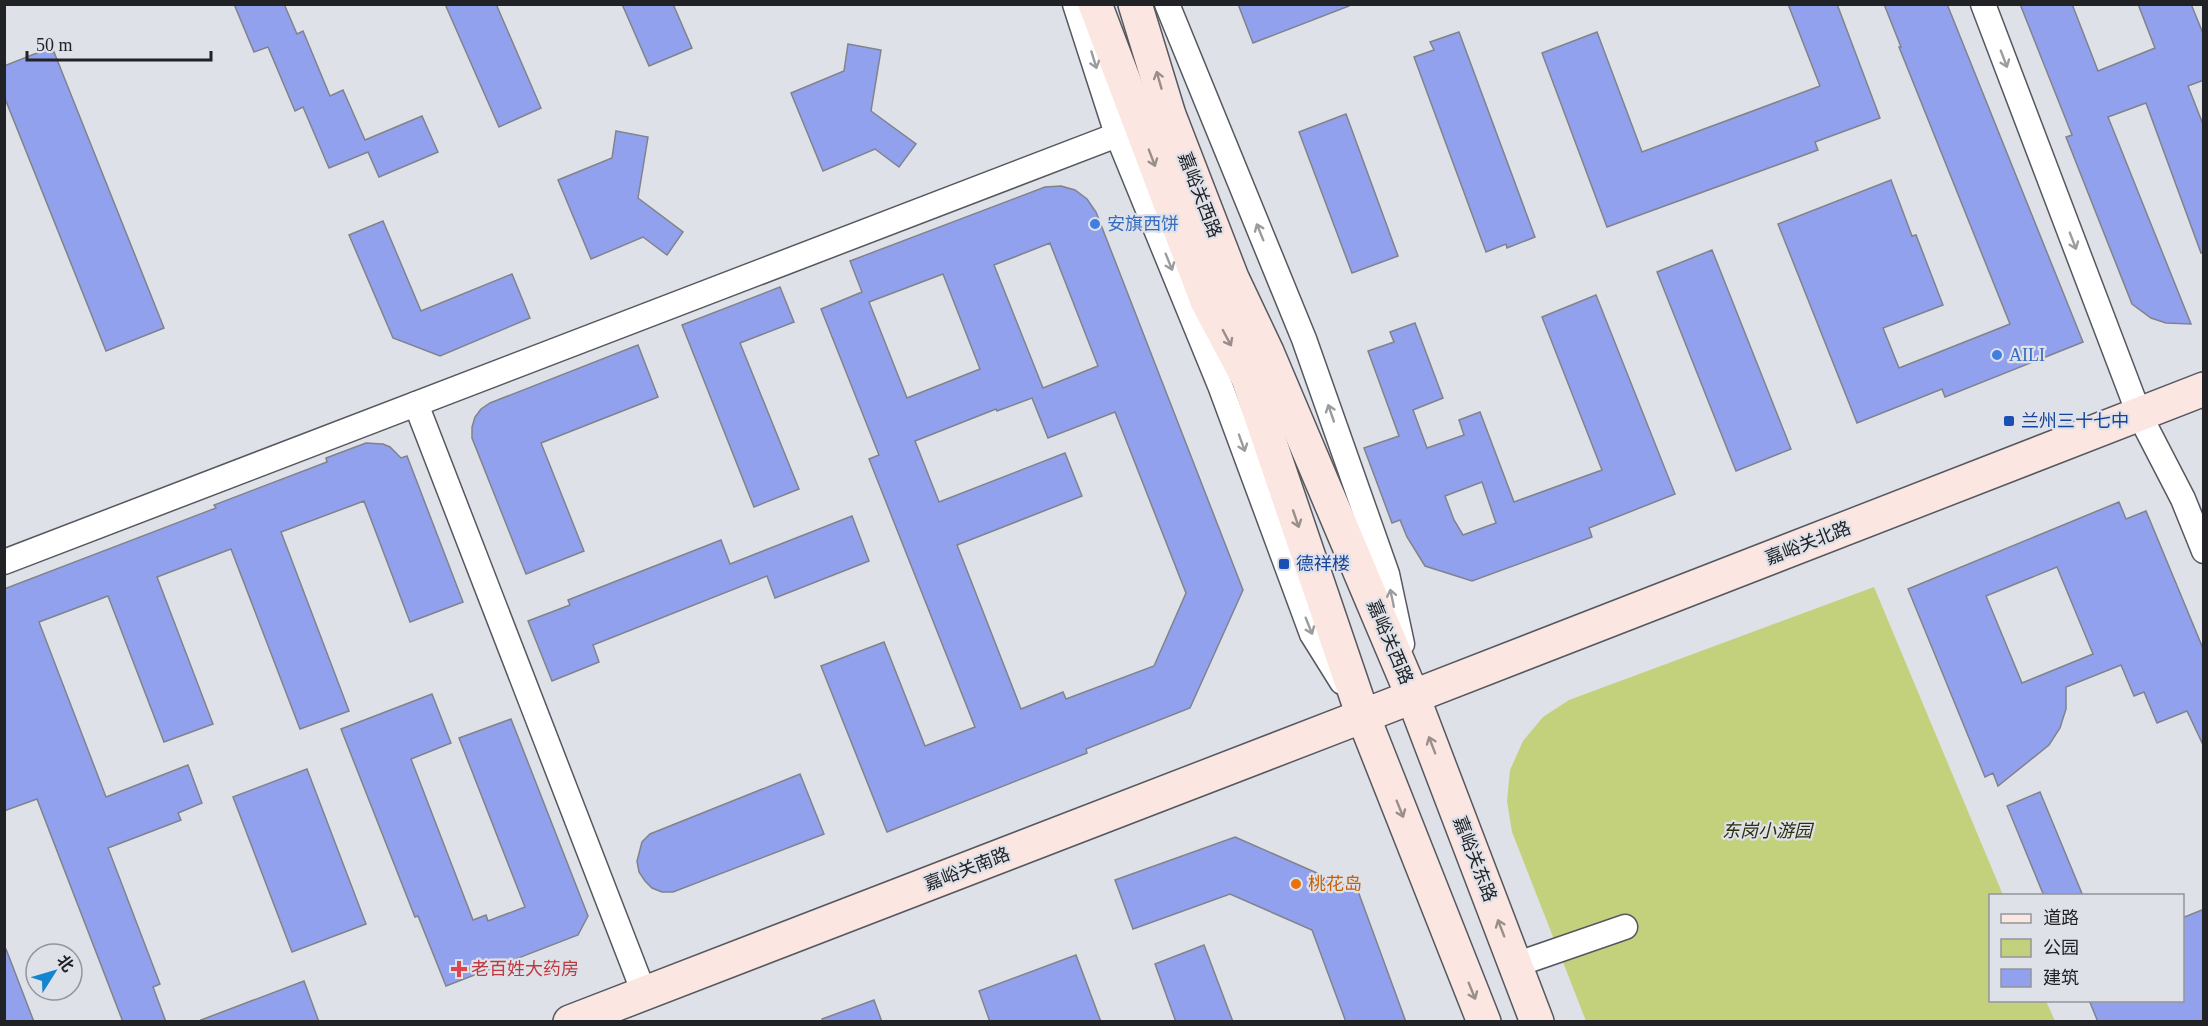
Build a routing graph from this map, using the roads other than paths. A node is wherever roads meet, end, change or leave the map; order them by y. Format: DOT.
graph roads {
  1 [pos="1075,4"];
  2 [pos="1095,4"];
  3 [pos="1135,4"];
  4 [pos="1167,4"];
  5 [pos="1983,4"];
  6 [pos="1142,125"];
  7 [pos="2204,389"];
  8 [pos="416,404"];
  9 [pos="2139,414"];
  10 [pos="2204,551"];
  11 [pos="4,562"];
  12 [pos="1413,697"];
  13 [pos="1364,716"];
  14 [pos="1625,927"];
  15 [pos="1515,965"];
  16 [pos="644,993"];
  17 [pos="570,1022"];
  18 [pos="1484,1022"];
  19 [pos="1537,1022"];
  1 -- 6 [label="street, one-way"];
  2 -- 6 [label="main road, 嘉峪关西路"];
  6 -- 3 [label="main road, 嘉峪关西路, one-way"];
  12 -- 4 [label="street, 嘉峪关西路, one-way"];
  5 -- 9 [label="street, one-way"];
  6 -- 8 [label="street"];
  6 -- 12 [label="main road, 嘉峪关西路"];
  6 -- 13 [label="main road, 嘉峪关西路, one-way"];
  7 -- 9 [label="main road, 嘉峪关北路"];
  8 -- 11 [label="street"];
  8 -- 16 [label="street"];
  9 -- 10 [label="street"];
  9 -- 12 [label="main road, 嘉峪关北路"];
  12 -- 13 [label="main road, 嘉峪关北路"];
  15 -- 12 [label="main road, 嘉峪关东路, one-way"];
  13 -- 16 [label="main road, 嘉峪关南路"];
  13 -- 18 [label="main road, one-way"];
  14 -- 15 [label="street"];
  15 -- 19 [label="main road, 嘉峪关东路"];
  16 -- 17 [label="main road, 嘉峪关南路"];
}
